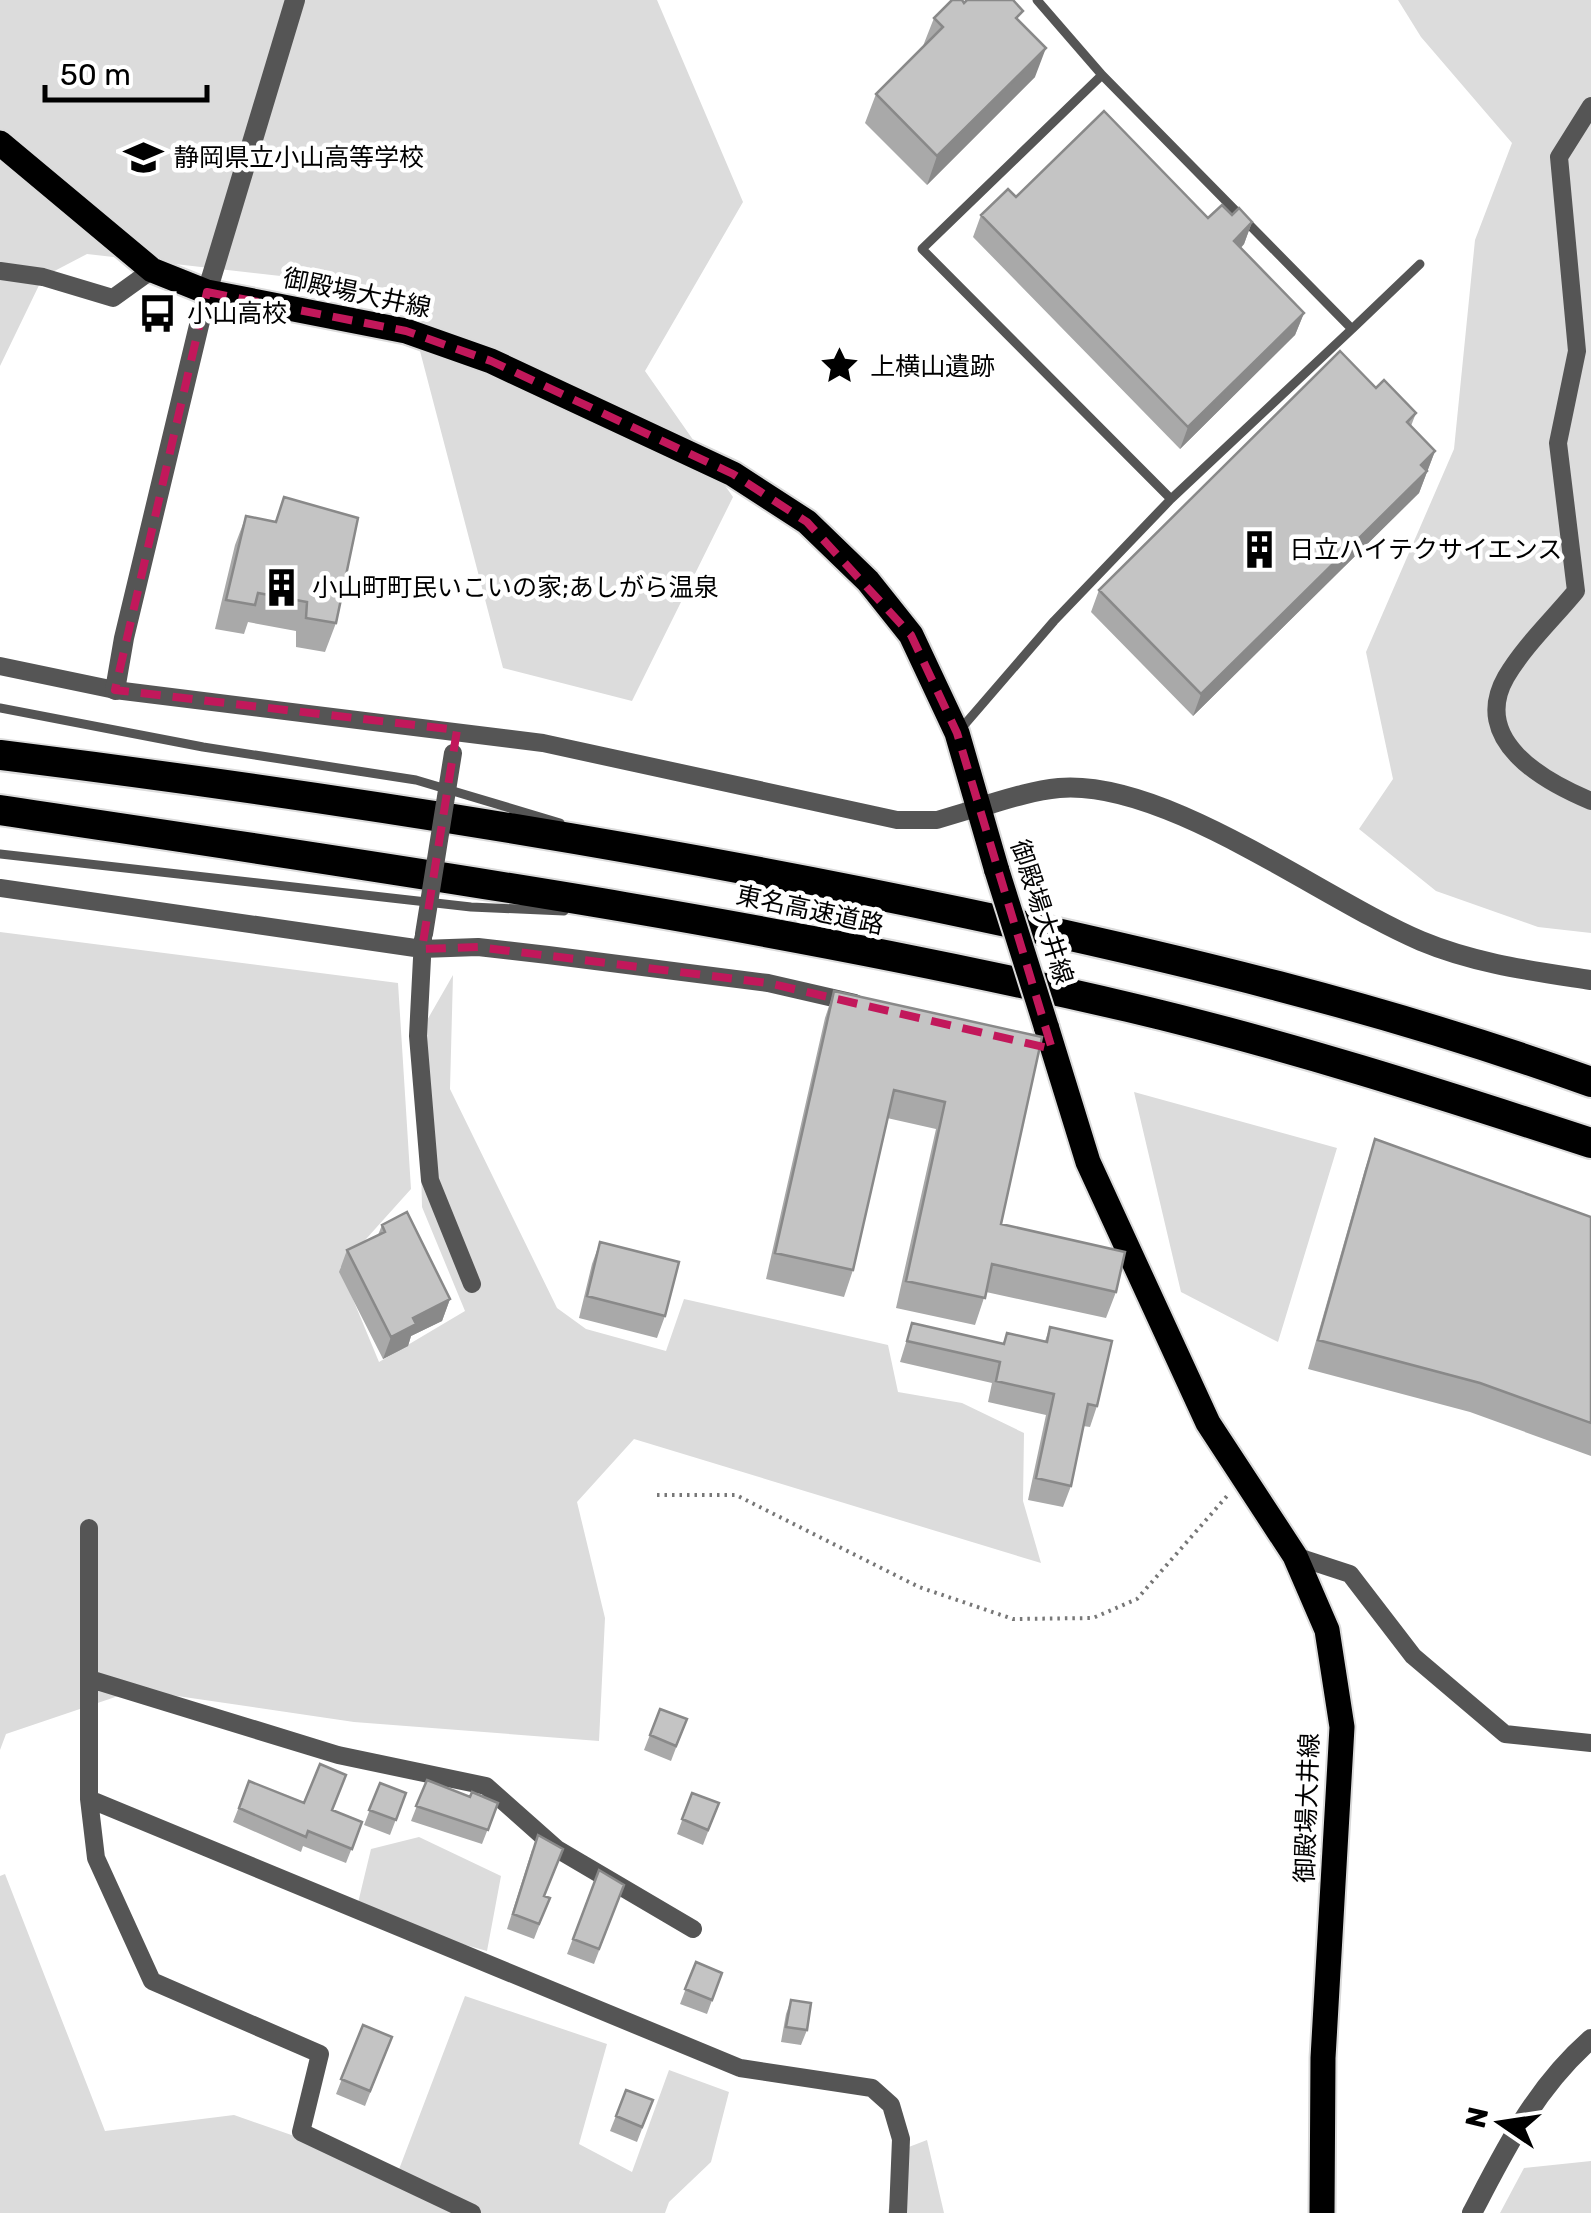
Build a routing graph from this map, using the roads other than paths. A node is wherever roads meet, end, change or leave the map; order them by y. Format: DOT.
graph roads {
  1 [pos="295,0"];
  2 [pos="1037,0"];
  3 [pos="1102,75"];
  4 [pos="1591,106"];
  5 [pos="0,143"];
  6 [pos="1420,264"];
  7 [pos="152,270"];
  8 [pos="0,271"];
  9 [pos="207,292"];
  10 [pos="1352,328"];
  11 [pos="1171,500"];
  12 [pos="0,666"];
  13 [pos="115,690"];
  14 [pos="0,708"];
  15 [pos="457,730"];
  16 [pos="957,734"];
  17 [pos="0,755"];
  18 [pos="1591,801"];
  19 [pos="978,808"];
  20 [pos="0,810"];
  21 [pos="660,852"];
  22 [pos="0,854"];
  23 [pos="0,888"];
  24 [pos="692,916"];
  25 [pos="423,942"];
  26 [pos="1591,980"];
  27 [pos="882,1009"];
  28 [pos="1591,1082"];
  29 [pos="1591,1143"];
  30 [pos="472,1284"];
  31 [pos="88,1528"];
  32 [pos="1295,1556"];
  33 [pos="90,1679"];
  34 [pos="1591,1743"];
  35 [pos="88,1799"];
  36 [pos="693,1929"];
  37 [pos="1591,2039"];
  38 [pos="472,2213"];
  39 [pos="898,2213"];
  40 [pos="1322,2213"];
  41 [pos="1472,2213"];
  1 -- 9 [label="street"];
  2 -- 3 [label="lane"];
  3 -- 10 [label="lane"];
  3 -- 11 [label="lane"];
  4 -- 18 [label="street"];
  5 -- 7 [label="main road, 御殿場大井線"];
  6 -- 10 [label="lane"];
  7 -- 8 [label="street"];
  7 -- 9 [label="main road, 御殿場大井線"];
  9 -- 13 [label="street"];
  9 -- 16 [label="main road, 御殿場大井線"];
  10 -- 11 [label="lane"];
  11 -- 16 [label="lane"];
  12 -- 13 [label="street"];
  13 -- 15 [label="street"];
  14 -- 21 [label="lane"];
  15 -- 19 [label="street"];
  15 -- 25 [label="street, bridge"];
  16 -- 19 [label="main road, 御殿場大井線"];
  17 -- 21 [label="highway, 東名高速道路"];
  19 -- 26 [label="street"];
  19 -- 32 [label="main road, 御殿場大井線, bridge"];
  20 -- 24 [label="highway, 東名高速道路"];
  21 -- 28 [label="highway, 東名高速道路"];
  22 -- 24 [label="lane"];
  23 -- 25 [label="street"];
  24 -- 29 [label="highway, 東名高速道路"];
  25 -- 27 [label="street"];
  25 -- 30 [label="street"];
  31 -- 33 [label="street"];
  32 -- 34 [label="street"];
  32 -- 40 [label="main road, 御殿場大井線"];
  33 -- 35 [label="street"];
  33 -- 36 [label="street"];
  35 -- 38 [label="street"];
  35 -- 39 [label="street"];
  37 -- 41 [label="street"];
}
